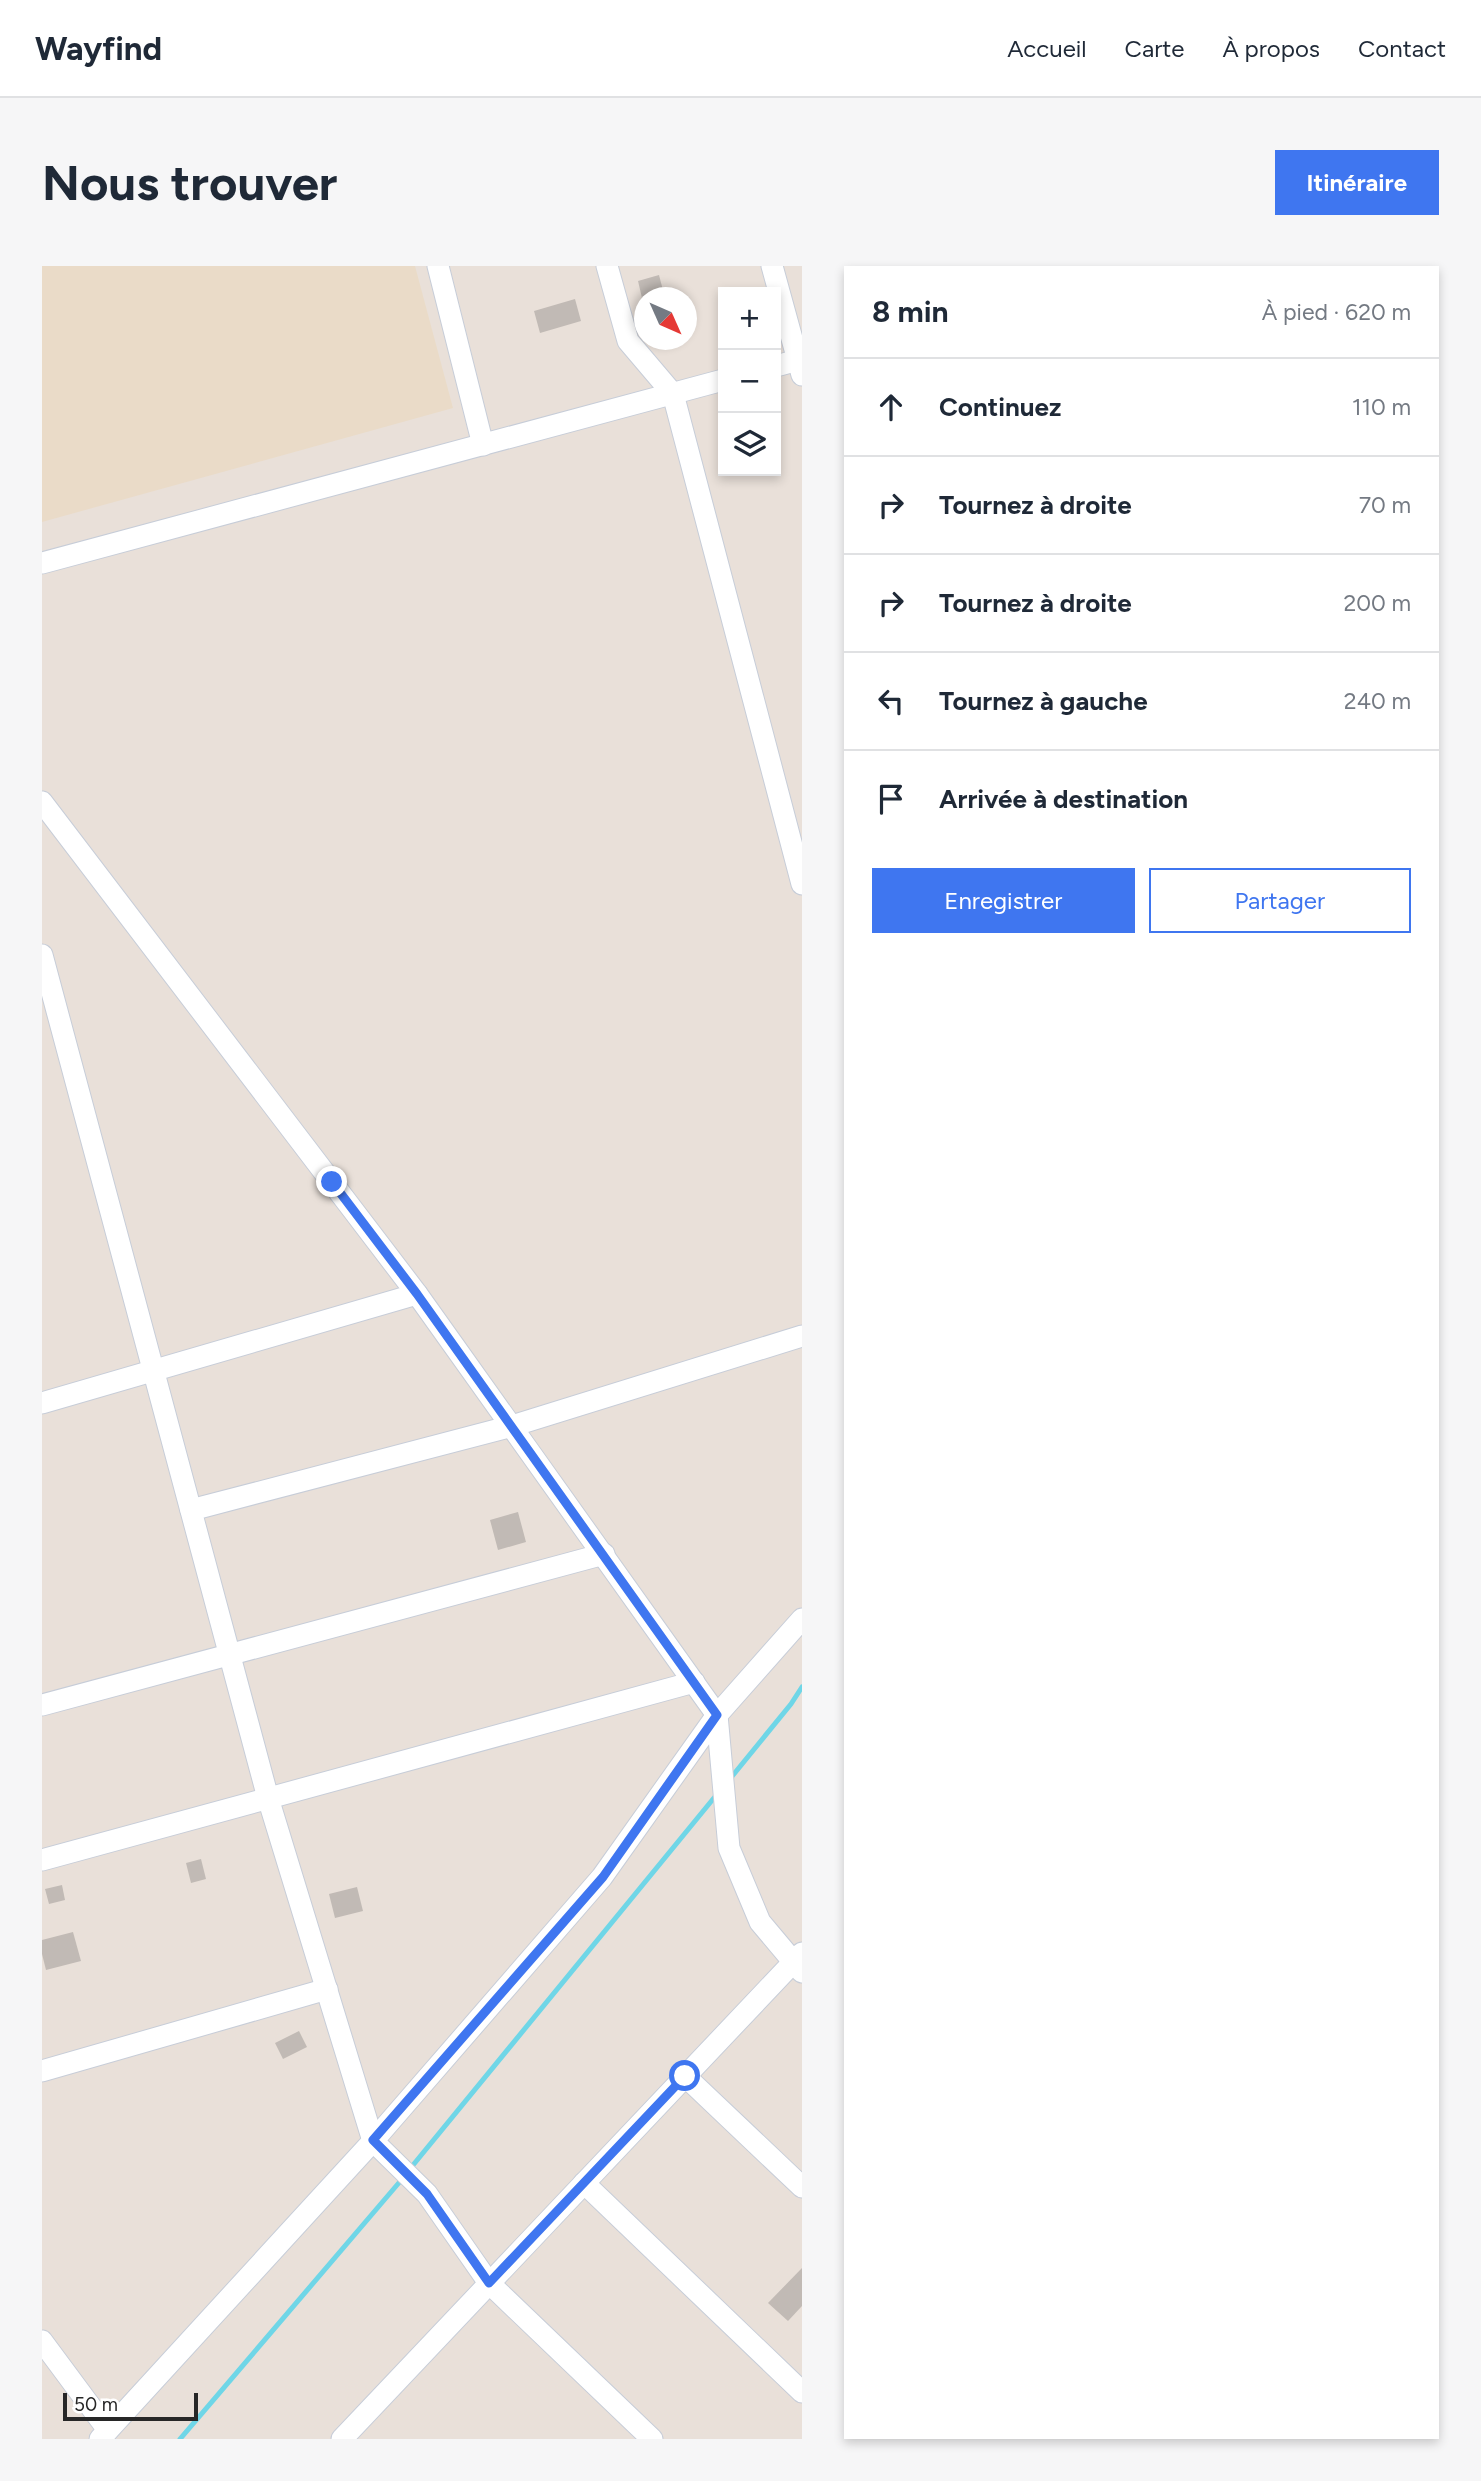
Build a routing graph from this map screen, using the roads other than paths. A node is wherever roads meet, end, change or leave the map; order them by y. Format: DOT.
graph roads {
  1 [pos="438,266"];
  2 [pos="607,266"];
  3 [pos="772,266"];
  4 [pos="801,365"];
  5 [pos="781,366"];
  6 [pos="718,381"];
  7 [pos="673,394"];
  8 [pos="483,445"];
  9 [pos="42,564"];
  10 [pos="42,802"];
  11 [pos="802,884"];
  12 [pos="42,955"];
  13 [pos="417,1294"];
  14 [pos="802,1336"];
  15 [pos="154,1372"];
  16 [pos="42,1403"];
  17 [pos="512,1426"];
  18 [pos="191,1510"];
  19 [pos="604,1554"];
  20 [pos="802,1619"];
  21 [pos="230,1654"];
  22 [pos="694,1682"];
  23 [pos="42,1705"];
  24 [pos="717,1715"];
  25 [pos="268,1798"];
  26 [pos="42,1860"];
  27 [pos="799,1962"];
  28 [pos="327,1989"];
  29 [pos="42,2071"];
  30 [pos="685,2076"];
  31 [pos="373,2140"];
  32 [pos="584,2183"];
  33 [pos="802,2187"];
  34 [pos="489,2283"];
  35 [pos="42,2341"];
  36 [pos="802,2392"];
  37 [pos="104,2435"];
  38 [pos="342,2439"];
  39 [pos="652,2439"];
  1 -- 8 [label="street"];
  2 -- 7 [label="street"];
  3 -- 4 [label="street"];
  4 -- 5 [label="street"];
  6 -- 7 [label="street"];
  7 -- 8 [label="street"];
  7 -- 11 [label="street"];
  8 -- 9 [label="street"];
  10 -- 13 [label="street"];
  12 -- 15 [label="street"];
  13 -- 15 [label="street"];
  13 -- 17 [label="street"];
  14 -- 17 [label="street"];
  15 -- 16 [label="street"];
  15 -- 18 [label="street"];
  17 -- 18 [label="street"];
  17 -- 19 [label="street"];
  18 -- 21 [label="street"];
  19 -- 21 [label="street"];
  19 -- 22 [label="street"];
  20 -- 24 [label="street"];
  21 -- 23 [label="street"];
  21 -- 25 [label="street"];
  22 -- 24 [label="street"];
  22 -- 25 [label="street"];
  24 -- 27 [label="street"];
  24 -- 31 [label="street"];
  25 -- 26 [label="street"];
  25 -- 28 [label="street"];
  27 -- 30 [label="street"];
  28 -- 29 [label="street"];
  28 -- 31 [label="street"];
  30 -- 32 [label="street"];
  30 -- 33 [label="street"];
  31 -- 34 [label="street"];
  31 -- 37 [label="street"];
  32 -- 34 [label="street"];
  32 -- 36 [label="street"];
  34 -- 38 [label="street"];
  34 -- 39 [label="street"];
  35 -- 37 [label="street"];
}
